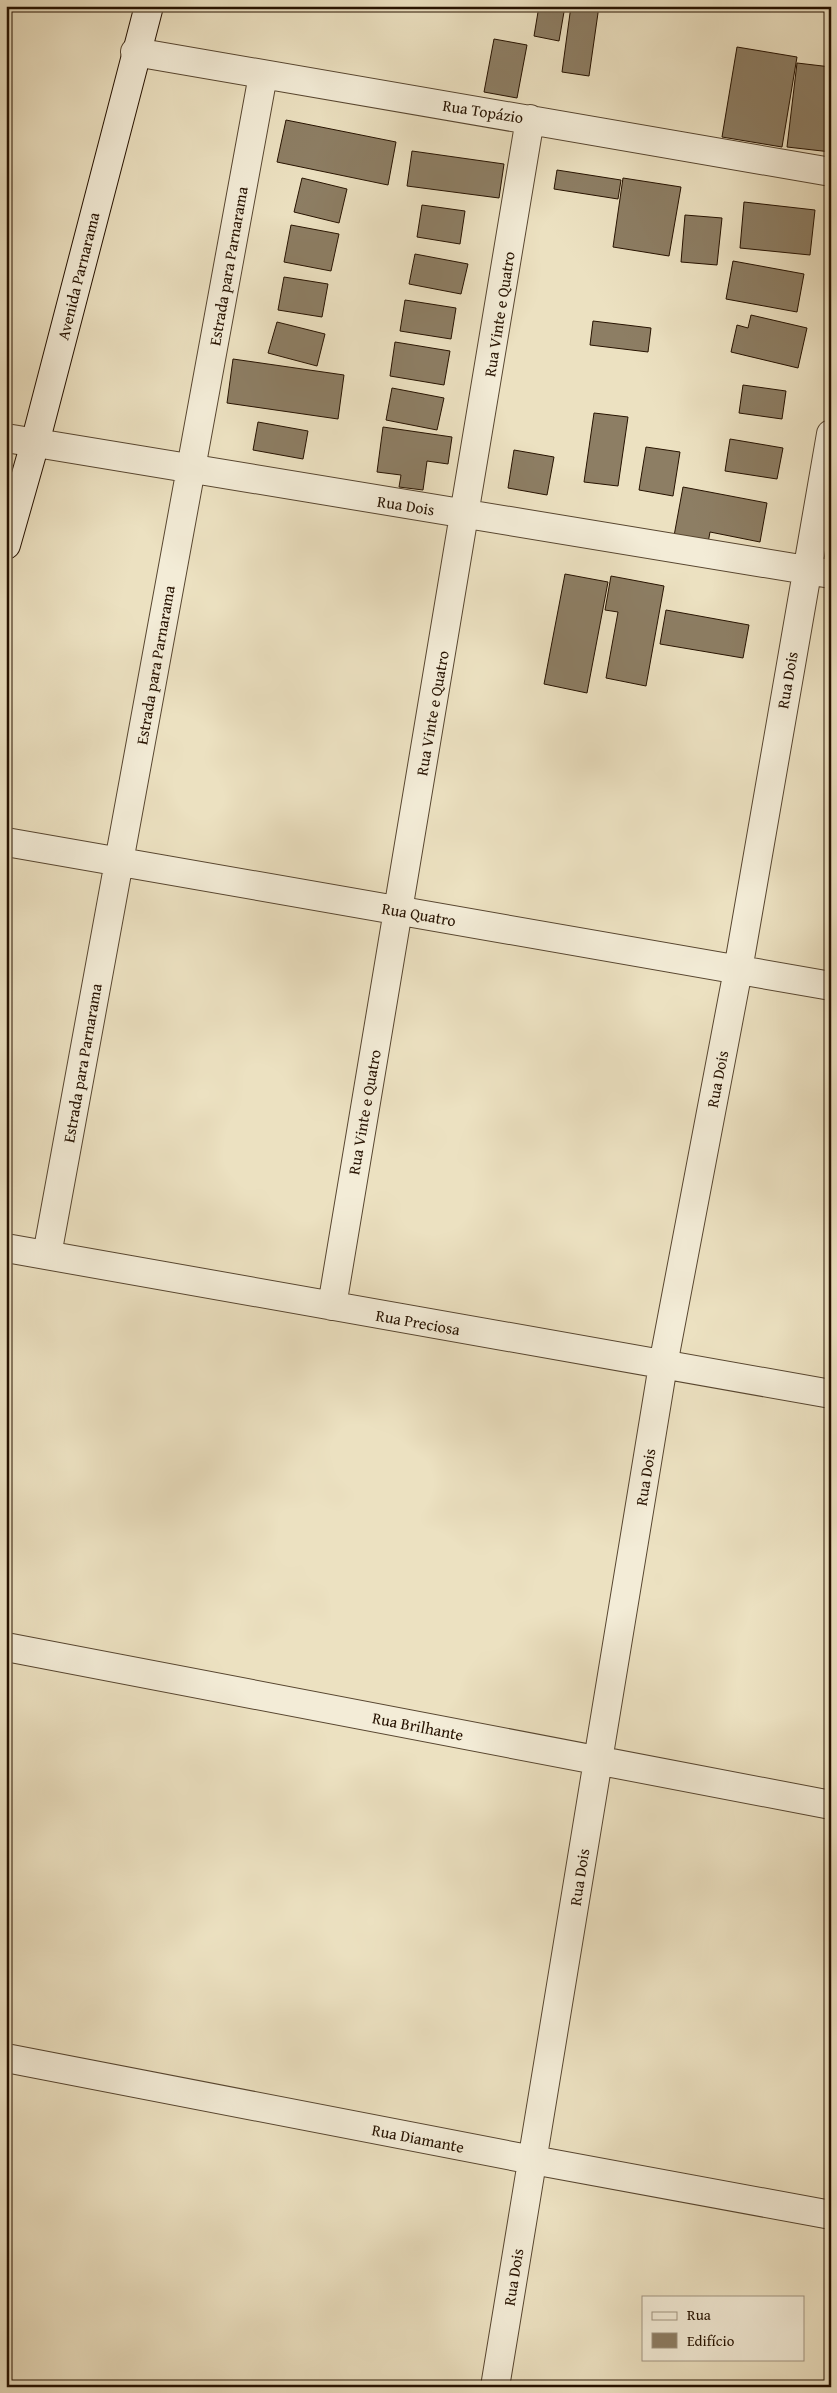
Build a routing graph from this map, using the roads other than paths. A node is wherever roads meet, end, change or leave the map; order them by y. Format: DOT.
graph roads {
  1 [pos="149,6"];
  2 [pos="135,52"];
  3 [pos="263,75"];
  4 [pos="530,119"];
  5 [pos="831,172"];
  6 [pos="831,434"];
  7 [pos="6,438"];
  8 [pos="35,443"];
  9 [pos="191,470"];
  10 [pos="466,515"];
  11 [pos="6,545"];
  12 [pos="818,572"];
  13 [pos="6,842"];
  14 [pos="118,862"];
  15 [pos="398,910"];
  16 [pos="738,970"];
  17 [pos="831,986"];
  18 [pos="6,1248"];
  19 [pos="47,1255"];
  20 [pos="332,1306"];
  21 [pos="663,1365"];
  22 [pos="831,1394"];
  23 [pos="6,1647"];
  24 [pos="598,1761"];
  25 [pos="831,1805"];
  26 [pos="6,2058"];
  27 [pos="533,2160"];
  28 [pos="831,2215"];
  29 [pos="495,2387"];
  1 -- 2 [label="street, Avenida Parnarama"];
  2 -- 3 [label="street, Rua Topázio"];
  2 -- 8 [label="street, Avenida Parnarama"];
  3 -- 4 [label="street, Rua Topázio"];
  3 -- 9 [label="street, Estrada para Parnarama"];
  4 -- 5 [label="street, Rua Topázio"];
  4 -- 10 [label="street, Rua Vinte e Quatro"];
  6 -- 12 [label="street, Rua Dois"];
  7 -- 8 [label="street, Rua Dois"];
  8 -- 9 [label="street, Rua Dois"];
  8 -- 11 [label="street, Avenida Parnarama"];
  9 -- 10 [label="street, Rua Dois"];
  9 -- 14 [label="street, Estrada para Parnarama"];
  10 -- 12 [label="street, Rua Dois"];
  10 -- 15 [label="street, Rua Vinte e Quatro"];
  12 -- 16 [label="street, Rua Dois"];
  13 -- 14 [label="street, Rua Quatro"];
  14 -- 15 [label="street, Rua Quatro"];
  14 -- 19 [label="street, Estrada para Parnarama"];
  15 -- 16 [label="street, Rua Quatro"];
  15 -- 20 [label="street, Rua Vinte e Quatro"];
  16 -- 17 [label="street, Rua Quatro"];
  16 -- 21 [label="street, Rua Dois"];
  18 -- 19 [label="street, Rua Preciosa"];
  19 -- 20 [label="street, Rua Preciosa"];
  20 -- 21 [label="street, Rua Preciosa"];
  21 -- 22 [label="street, Rua Preciosa"];
  21 -- 24 [label="street, Rua Dois"];
  23 -- 24 [label="street, Rua Brilhante"];
  24 -- 25 [label="street, Rua Brilhante"];
  24 -- 27 [label="street, Rua Dois"];
  26 -- 27 [label="street, Rua Diamante"];
  27 -- 28 [label="street, Rua Diamante"];
  27 -- 29 [label="street, Rua Dois"];
}
